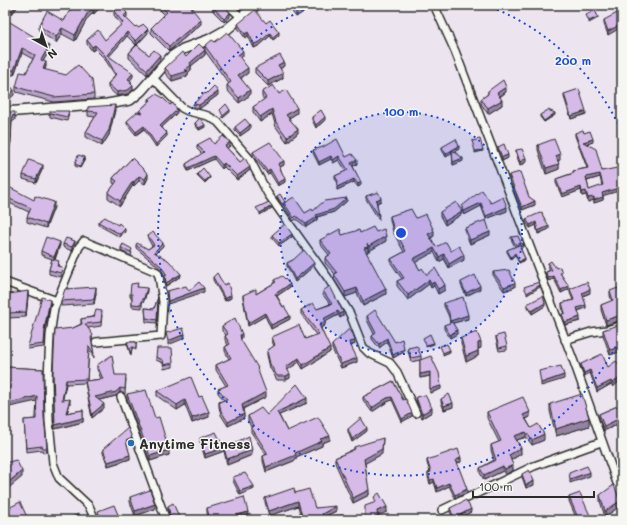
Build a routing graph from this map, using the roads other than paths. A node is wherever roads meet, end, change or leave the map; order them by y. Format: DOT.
graph roads {
  1 [pos="228,5"];
  2 [pos="256,5"];
  3 [pos="434,5"];
  4 [pos="241,17"];
  5 [pos="153,78"];
  6 [pos="5,112"];
  7 [pos="5,282"];
  8 [pos="57,301"];
  9 [pos="622,325"];
  10 [pos="565,340"];
  11 [pos="96,342"];
  12 [pos="121,397"];
  13 [pos="416,413"];
  14 [pos="601,442"];
  15 [pos="622,497"];
  16 [pos="442,510"];
  17 [pos="95,520"];
  18 [pos="166,520"];
  1 -- 4 [label="street"];
  2 -- 4 [label="street"];
  3 -- 10 [label="street"];
  4 -- 5 [label="street"];
  5 -- 6 [label="street"];
  5 -- 13 [label="street"];
  7 -- 8 [label="street"];
  8 -- 11 [label="street"];
  8 -- 17 [label="street"];
  9 -- 10 [label="street"];
  10 -- 14 [label="street"];
  12 -- 18 [label="street"];
  14 -- 15 [label="street"];
  14 -- 16 [label="street"];
}
